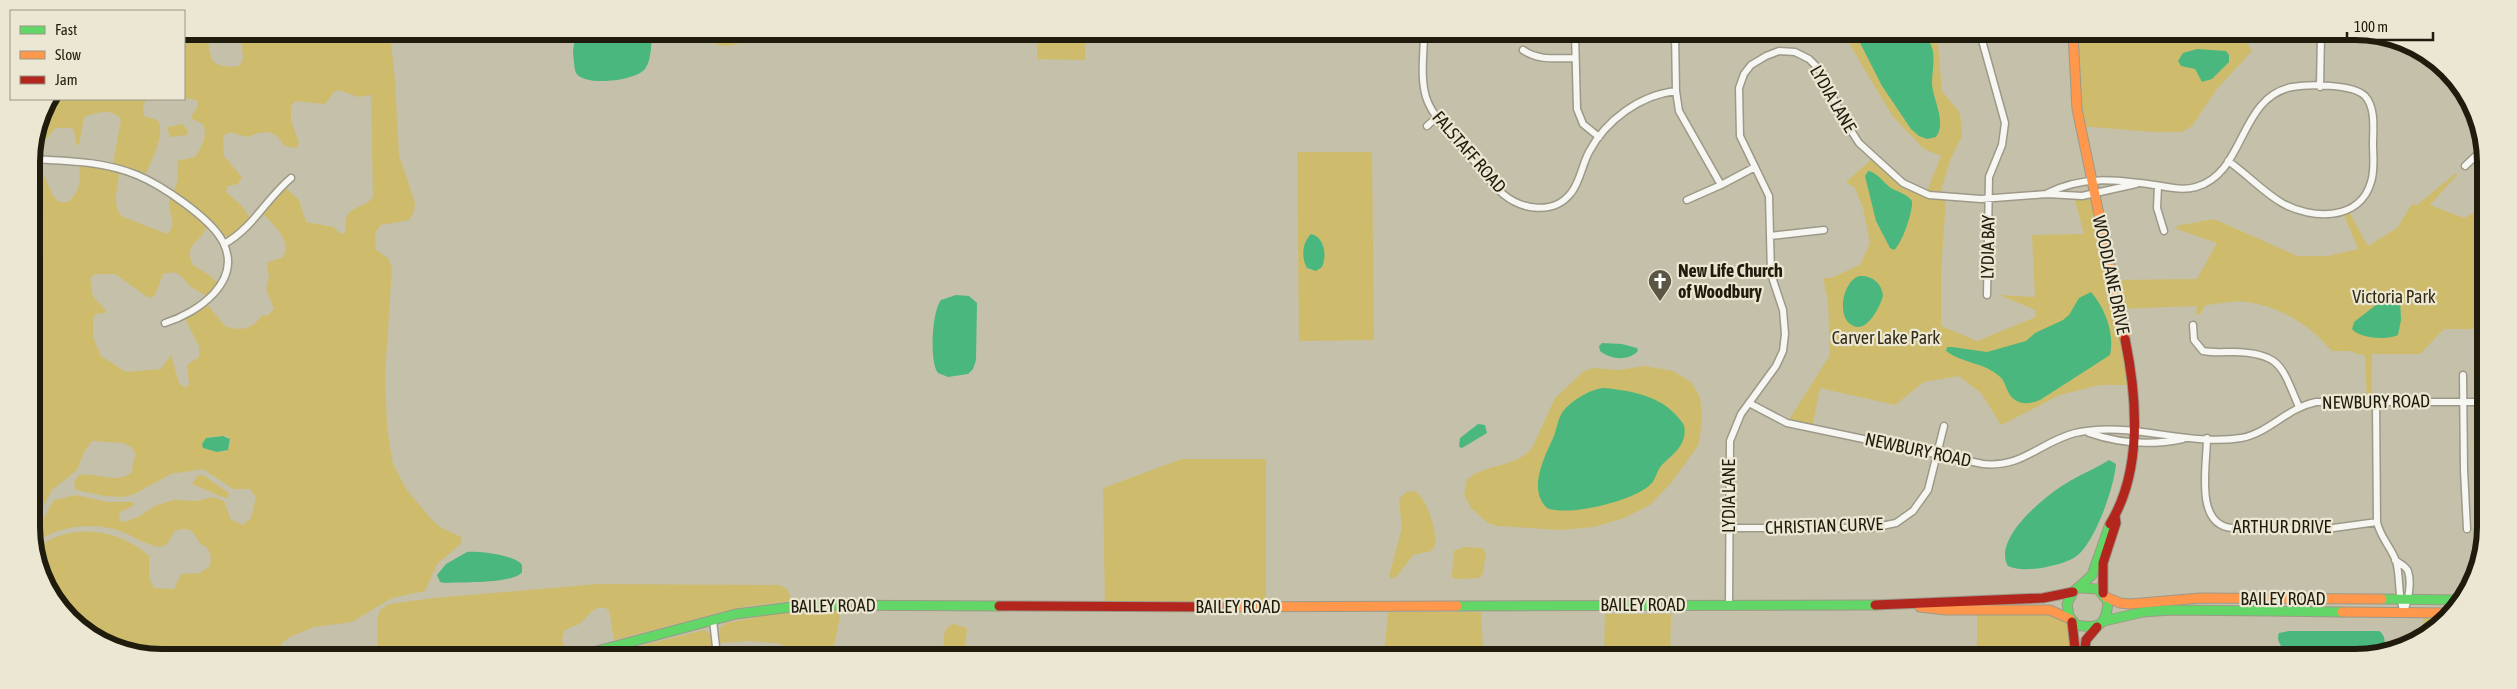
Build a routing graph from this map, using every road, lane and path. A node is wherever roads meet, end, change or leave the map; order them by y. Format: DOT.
graph roads {
  1 [pos="1424,40"];
  2 [pos="1575,40"];
  3 [pos="1675,40"];
  4 [pos="1981,40"];
  5 [pos="2073,40"];
  6 [pos="2321,40"];
  7 [pos="1523,50"];
  8 [pos="1575,58"];
  9 [pos="2320,87"];
  10 [pos="1676,91"];
  11 [pos="1438,117"];
  12 [pos="1427,126"];
  13 [pos="1599,137"];
  14 [pos="2477,155"];
  15 [pos="40,160"];
  16 [pos="2228,162"];
  17 [pos="2465,166"];
  18 [pos="1755,167"];
  19 [pos="291,178"];
  20 [pos="2091,180"];
  21 [pos="2136,184"];
  22 [pos="1721,185"];
  23 [pos="2158,186"];
  24 [pos="2047,194"];
  25 [pos="2094,194"];
  26 [pos="1988,199"];
  27 [pos="1687,200"];
  28 [pos="1824,230"];
  29 [pos="2164,231"];
  30 [pos="1770,236"];
  31 [pos="224,244"];
  32 [pos="1987,295"];
  33 [pos="164,323"];
  34 [pos="2193,325"];
  35 [pos="2463,375"];
  36 [pos="2376,402"];
  37 [pos="2464,402"];
  38 [pos="2477,402"];
  39 [pos="1749,403"];
  40 [pos="2299,407"];
  41 [pos="1944,426"];
  42 [pos="2086,432"];
  43 [pos="2134,432"];
  44 [pos="2188,438"];
  45 [pos="2207,438"];
  46 [pos="2133,443"];
  47 [pos="1938,454"];
  48 [pos="2115,516"];
  49 [pos="2377,522"];
  50 [pos="1728,528"];
  51 [pos="2467,529"];
  52 [pos="2395,560"];
  53 [pos="2077,590"];
  54 [pos="2104,595"];
  55 [pos="2399,600"];
  56 [pos="2409,600"];
  57 [pos="2453,600"];
  58 [pos="1729,605"];
  59 [pos="1905,605"];
  60 [pos="2404,612"];
  61 [pos="2442,613"];
  62 [pos="713,620"];
  63 [pos="2071,621"];
  64 [pos="2103,622"];
  65 [pos="604,649"];
  66 [pos="716,649"];
  67 [pos="2075,649"];
  68 [pos="2085,649"];
  1 -- 11 [label="street, FALSTAFF ROAD"];
  2 -- 8 [label="street"];
  3 -- 10 [label="street"];
  4 -- 26 [label="street, LYDIA BAY"];
  5 -- 20 [label="main road, WOODLANE DRIVE"];
  6 -- 9 [label="street"];
  7 -- 8 [label="street"];
  8 -- 13 [label="street"];
  9 -- 16 [label="street, LYDIA LANE"];
  9 -- 16 [label="street, LYDIA LANE"];
  10 -- 13 [label="street, FALSTAFF ROAD"];
  10 -- 22 [label="street"];
  11 -- 12 [label="street"];
  11 -- 13 [label="street, FALSTAFF ROAD"];
  14 -- 17 [label="street"];
  15 -- 31 [label="street"];
  16 -- 23 [label="street, LYDIA LANE"];
  18 -- 22 [label="street"];
  18 -- 26 [label="street, LYDIA LANE"];
  18 -- 30 [label="street, LYDIA LANE"];
  19 -- 31 [label="street"];
  20 -- 21 [label="street, LYDIA LANE"];
  20 -- 24 [label="street, LYDIA LANE"];
  20 -- 25 [label="main road, WOODLANE DRIVE"];
  21 -- 23 [label="street, LYDIA LANE"];
  21 -- 25 [label="street, LYDIA LANE"];
  22 -- 27 [label="street"];
  23 -- 29 [label="street"];
  24 -- 25 [label="street, LYDIA LANE"];
  24 -- 26 [label="street, LYDIA LANE"];
  25 -- 43 [label="main road, WOODLANE DRIVE"];
  26 -- 32 [label="street, LYDIA BAY"];
  28 -- 30 [label="street"];
  30 -- 39 [label="street, LYDIA LANE"];
  31 -- 33 [label="street"];
  34 -- 40 [label="street"];
  35 -- 37 [label="street"];
  36 -- 37 [label="street, NEWBURY ROAD"];
  36 -- 40 [label="street, NEWBURY ROAD"];
  36 -- 49 [label="street"];
  37 -- 38 [label="street, NEWBURY ROAD"];
  37 -- 51 [label="street"];
  39 -- 47 [label="street, NEWBURY ROAD"];
  39 -- 50 [label="street, LYDIA LANE"];
  40 -- 45 [label="street, NEWBURY ROAD"];
  41 -- 47 [label="street, CHRISTIAN CURVE"];
  42 -- 43 [label="street, NEWBURY ROAD"];
  42 -- 46 [label="street, NEWBURY ROAD"];
  42 -- 47 [label="street, NEWBURY ROAD"];
  43 -- 44 [label="street, NEWBURY ROAD"];
  43 -- 46 [label="main road, WOODLANE DRIVE"];
  44 -- 45 [label="street, NEWBURY ROAD"];
  44 -- 46 [label="street, NEWBURY ROAD"];
  45 -- 49 [label="street, ARTHUR DRIVE"];
  46 -- 48 [label="main road, WOODLANE DRIVE"];
  47 -- 50 [label="street, CHRISTIAN CURVE"];
  48 -- 53 [label="main road, WOODLANE DRIVE"];
  48 -- 54 [label="main road, WOODLANE DRIVE"];
  49 -- 52 [label="street"];
  50 -- 58 [label="street, LYDIA LANE"];
  52 -- 55 [label="street"];
  52 -- 56 [label="street"];
  53 -- 54 [label="main road"];
  53 -- 59 [label="main road, BAILEY ROAD"];
  53 -- 63 [label="main road"];
  54 -- 55 [label="main road, BAILEY ROAD"];
  54 -- 64 [label="main road"];
  55 -- 56 [label="main road, BAILEY ROAD"];
  55 -- 60 [label="street"];
  56 -- 57 [label="main road, BAILEY ROAD"];
  56 -- 60 [label="street"];
  58 -- 59 [label="main road, BAILEY ROAD"];
  58 -- 62 [label="main road, BAILEY ROAD"];
  59 -- 63 [label="main road, BAILEY ROAD"];
  60 -- 61 [label="main road, BAILEY ROAD"];
  60 -- 64 [label="main road, BAILEY ROAD"];
  62 -- 65 [label="main road, BAILEY ROAD"];
  62 -- 66 [label="street"];
  63 -- 64 [label="main road"];
  63 -- 67 [label="main road"];
  64 -- 68 [label="main road"];
}
